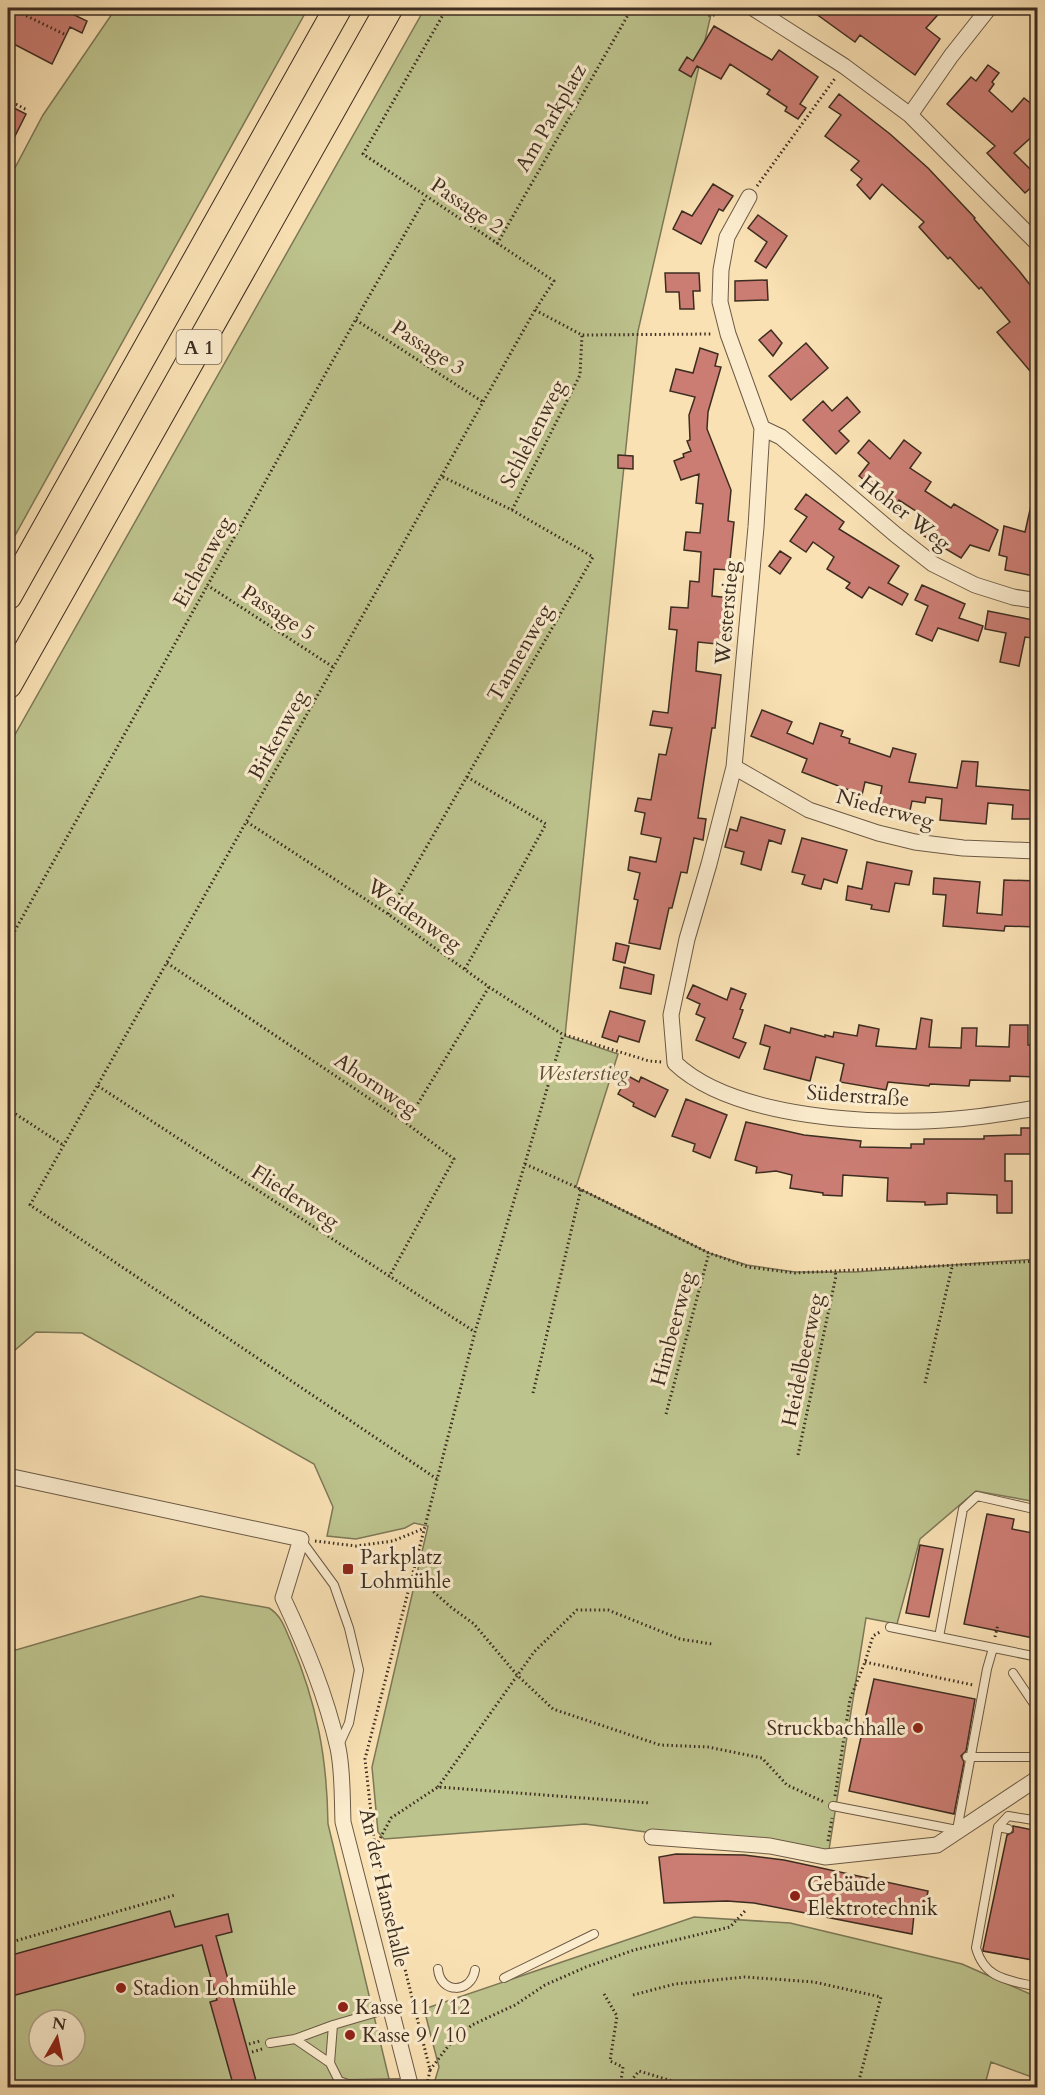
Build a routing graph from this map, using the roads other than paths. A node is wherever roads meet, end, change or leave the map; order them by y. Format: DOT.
graph roads {
  1 [pos="338,8"];
  2 [pos="388,8"];
  3 [pos="753,8"];
  4 [pos="989,8"];
  5 [pos="910,115"];
  6 [pos="749,197"];
  7 [pos="1038,244"];
  8 [pos="762,428"];
  9 [pos="8,596"];
  10 [pos="1038,601"];
  11 [pos="8,686"];
  12 [pos="734,767"];
  13 [pos="1038,851"];
  14 [pos="680,1067"];
  15 [pos="1038,1108"];
  16 [pos="8,1476"];
  17 [pos="1038,1510"];
  18 [pos="301,1539"];
  19 [pos="890,1627"];
  20 [pos="939,1637"];
  21 [pos="993,1648"];
  22 [pos="1038,1657"];
  23 [pos="1013,1673"];
  24 [pos="1038,1710"];
  25 [pos="338,1749"];
  26 [pos="968,1757"];
  27 [pos="1038,1757"];
  28 [pos="1038,1778"];
  29 [pos="833,1806"];
  30 [pos="1033,1820"];
  31 [pos="998,1827"];
  32 [pos="1008,1829"];
  33 [pos="652,1837"];
  34 [pos="594,1934"];
  35 [pos="438,1969"];
  36 [pos="475,1970"];
  37 [pos="504,1978"];
  38 [pos="1038,1987"];
  39 [pos="391,2008"];
  40 [pos="333,2025"];
  41 [pos="295,2040"];
  42 [pos="270,2043"];
  43 [pos="330,2063"];
  44 [pos="410,2085"];
  1 -- 9 [label="highway, A 1"];
  2 -- 11 [label="highway, A 1"];
  3 -- 5 [label="street"];
  4 -- 5 [label="street"];
  5 -- 7 [label="street"];
  6 -- 8 [label="street, Westerstieg"];
  8 -- 10 [label="street, Hoher Weg"];
  8 -- 12 [label="street, Westerstieg"];
  12 -- 13 [label="street, Niederweg"];
  12 -- 14 [label="street, Westerstieg"];
  14 -- 15 [label="street, Süderstraße"];
  16 -- 18 [label="street"];
  17 -- 20 [label="lane"];
  18 -- 25 [label="street, An der Hansehalle"];
  18 -- 25 [label="lane"];
  19 -- 20 [label="lane"];
  20 -- 21 [label="lane"];
  21 -- 22 [label="lane"];
  21 -- 26 [label="lane"];
  23 -- 24 [label="lane"];
  25 -- 39 [label="street, An der Hansehalle"];
  26 -- 27 [label="lane"];
  26 -- 29 [label="lane"];
  28 -- 33 [label="street"];
  30 -- 31 [label="lane"];
  31 -- 32 [label="lane"];
  31 -- 38 [label="lane"];
  34 -- 37 [label="lane"];
  35 -- 36 [label="lane"];
  39 -- 40 [label="lane"];
  39 -- 44 [label="street, An der Hansehalle"];
  40 -- 41 [label="lane"];
  40 -- 43 [label="lane"];
  41 -- 42 [label="lane"];
  41 -- 43 [label="lane"];
  43 -- 44 [label="lane"];
}
